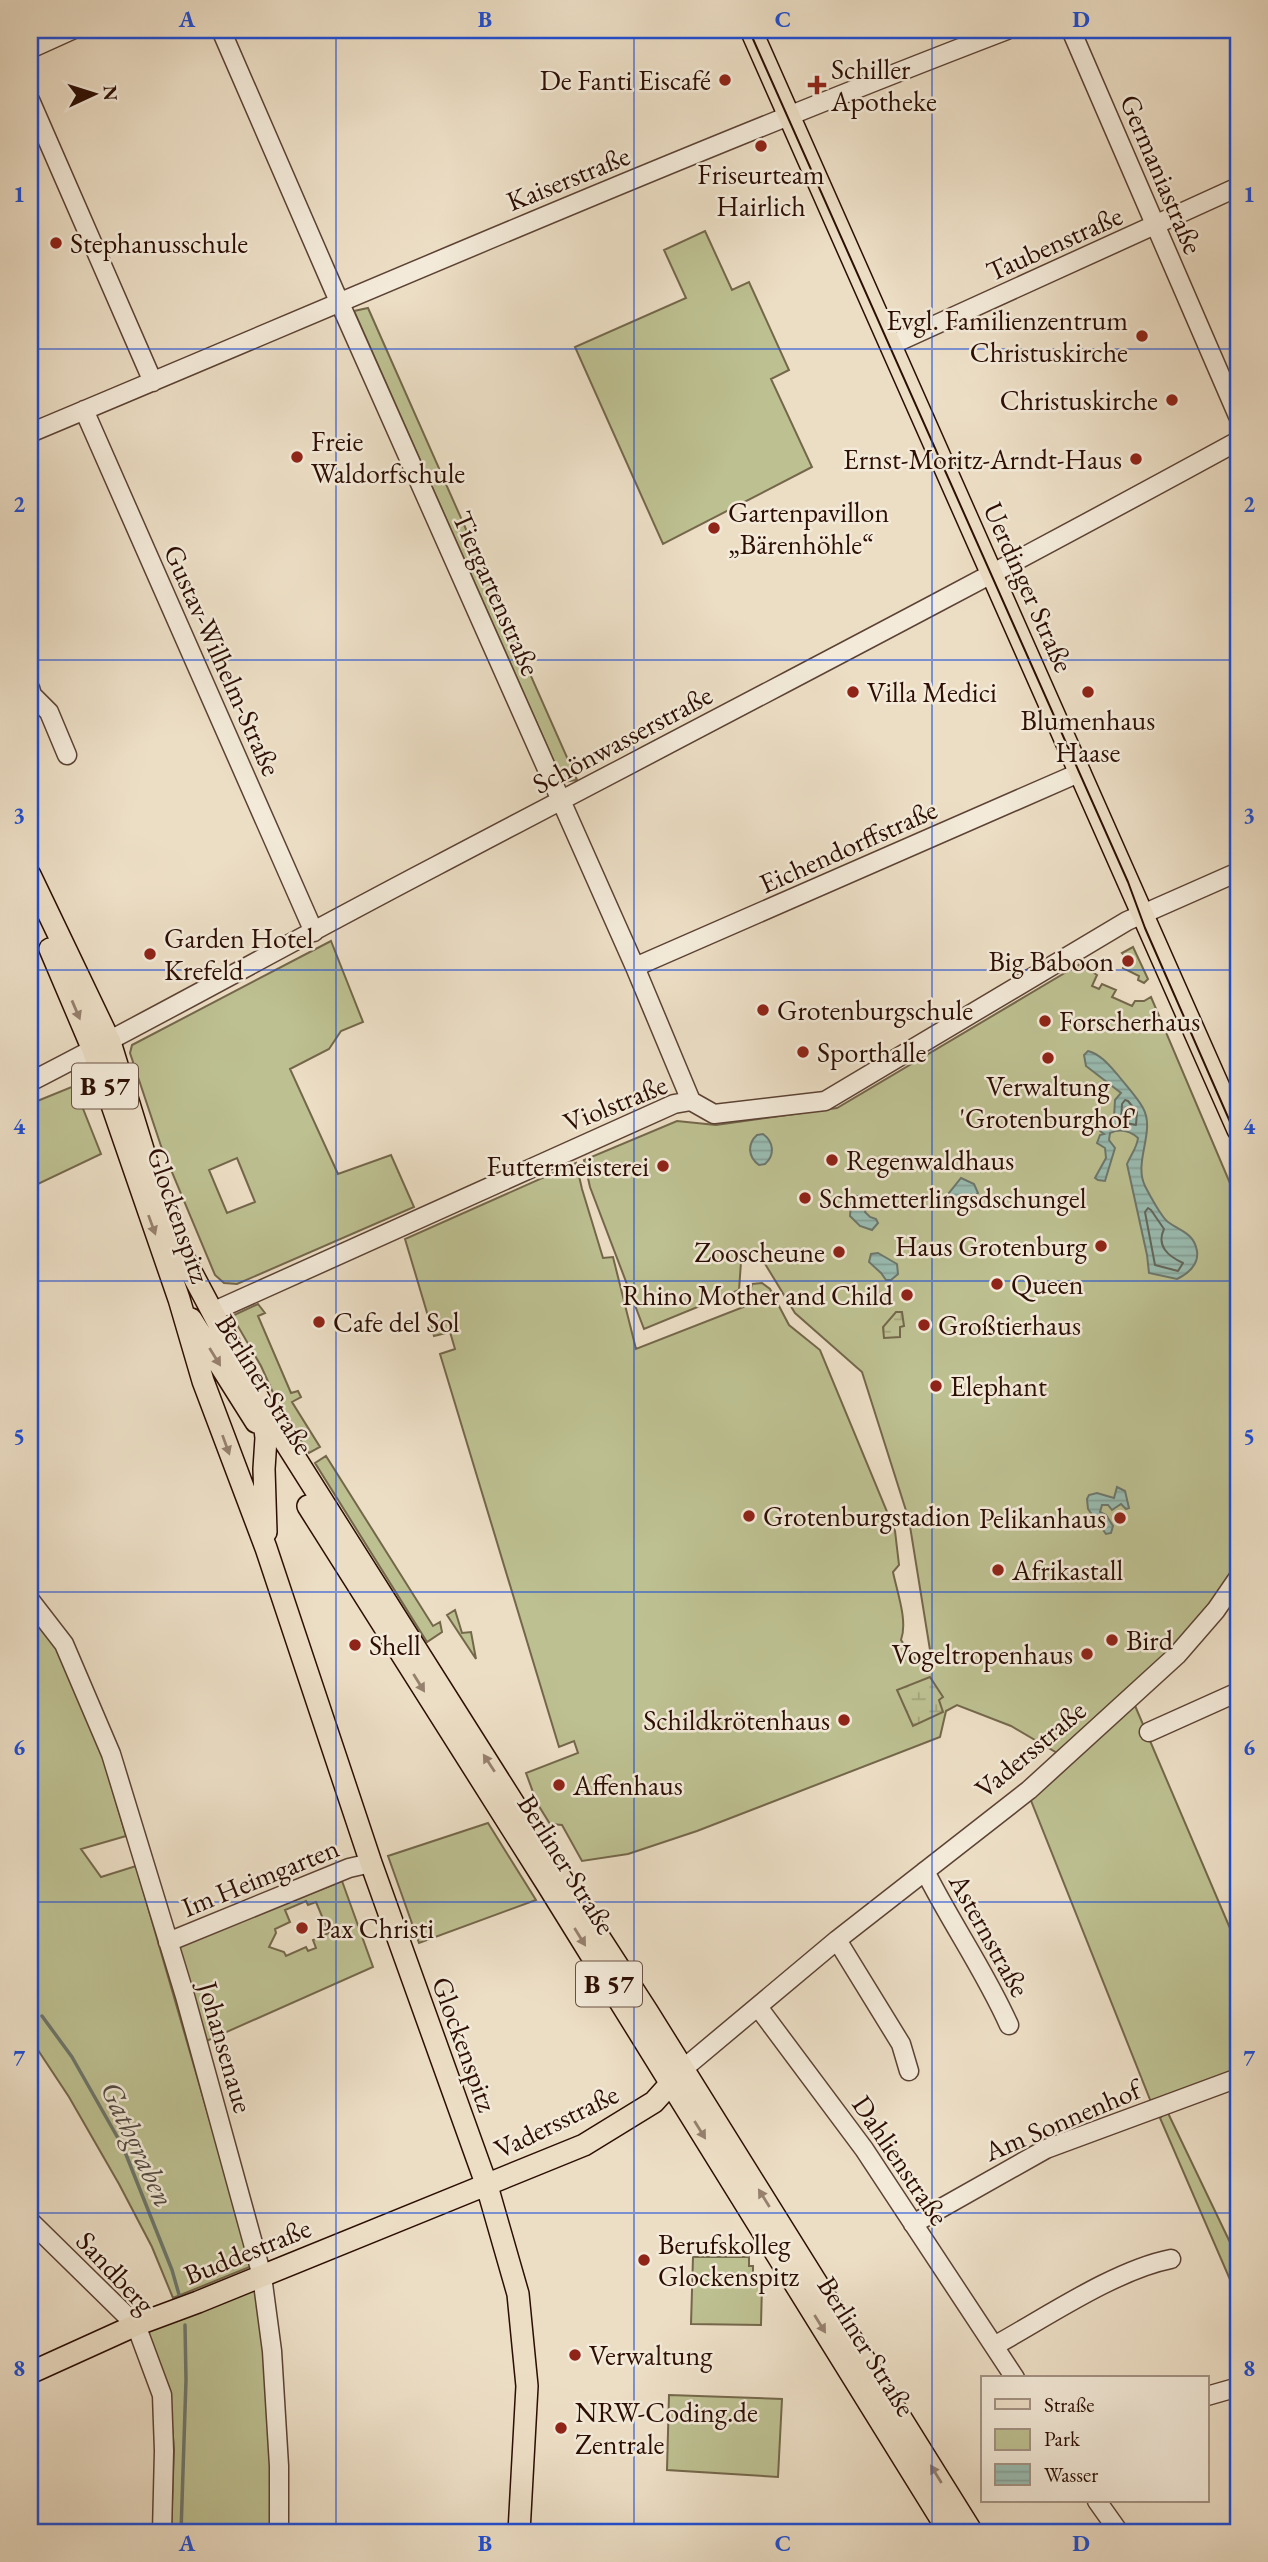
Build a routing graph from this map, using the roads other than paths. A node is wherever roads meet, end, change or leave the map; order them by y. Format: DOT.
graph roads {
  1 [pos="72,30"];
  2 [pos="221,30"];
  3 [pos="751,30"];
  4 [pos="1007,30"];
  5 [pos="1071,30"];
  6 [pos="30,49"];
  7 [pos="30,100"];
  8 [pos="789,115"];
  9 [pos="1238,187"];
  10 [pos="1155,226"];
  11 [pos="340,300"];
  12 [pos="891,345"];
  13 [pos="153,382"];
  14 [pos="84,410"];
  15 [pos="1238,416"];
  16 [pos="30,433"];
  17 [pos="1238,441"];
  18 [pos="993,575"];
  19 [pos="30,688"];
  20 [pos="67,755"];
  21 [pos="1081,772"];
  22 [pos="560,801"];
  23 [pos="1238,872"];
  24 [pos="30,875"];
  25 [pos="30,902"];
  26 [pos="1143,913"];
  27 [pos="314,932"];
  28 [pos="635,967"];
  29 [pos="101,1046"];
  30 [pos="30,1082"];
  31 [pos="691,1101"];
  32 [pos="1238,1130"];
  33 [pos="179,1299"];
  34 [pos="212,1312"];
  35 [pos="263,1407"];
  36 [pos="266,1438"];
  37 [pos="266,1548"];
  38 [pos="1238,1578"];
  39 [pos="30,1600"];
  40 [pos="1238,1692"];
  41 [pos="1149,1732"];
  42 [pos="371,1863"];
  43 [pos="925,1871"];
  44 [pos="837,1940"];
  45 [pos="168,1942"];
  46 [pos="758,2007"];
  47 [pos="1009,2025"];
  48 [pos="909,2071"];
  49 [pos="677,2076"];
  50 [pos="1238,2078"];
  51 [pos="487,2186"];
  52 [pos="30,2221"];
  53 [pos="913,2224"];
  54 [pos="1171,2259"];
  55 [pos="261,2276"];
  56 [pos="136,2325"];
  57 [pos="995,2346"];
  58 [pos="30,2372"];
  59 [pos="1014,2376"];
  60 [pos="1235,2388"];
  61 [pos="1208,2396"];
  62 [pos="1098,2502"];
  63 [pos="162,2532"];
  64 [pos="279,2532"];
  65 [pos="519,2532"];
  66 [pos="949,2532"];
  67 [pos="972,2532"];
  68 [pos="1119,2532"];
  1 -- 6 [label="street"];
  2 -- 11 [label="street, Tiergartenstraße"];
  3 -- 8 [label="main road, Uerdinger Straße"];
  4 -- 8 [label="street, Kaiserstraße"];
  5 -- 10 [label="street, Germaniastraße"];
  7 -- 13 [label="street"];
  8 -- 11 [label="street, Kaiserstraße"];
  8 -- 12 [label="main road, Uerdinger Straße"];
  9 -- 10 [label="street, Taubenstraße"];
  10 -- 12 [label="street, Taubenstraße"];
  10 -- 15 [label="street, Germaniastraße"];
  11 -- 13 [label="street, Kaiserstraße"];
  11 -- 22 [label="street, Tiergartenstraße"];
  12 -- 18 [label="main road, Uerdinger Straße"];
  13 -- 14 [label="street, Kaiserstraße"];
  14 -- 16 [label="street, Kaiserstraße"];
  14 -- 27 [label="street, Gustav-Wilhelm-Straße"];
  17 -- 18 [label="street, Schönwasserstraße"];
  18 -- 21 [label="main road, Uerdinger Straße"];
  18 -- 22 [label="street, Schönwasserstraße"];
  19 -- 20 [label="street"];
  21 -- 26 [label="main road, Uerdinger Straße"];
  21 -- 28 [label="street, Eichendorffstraße"];
  22 -- 27 [label="street, Schönwasserstraße"];
  22 -- 28 [label="street, Tiergartenstraße"];
  23 -- 26 [label="street, Violstraße"];
  24 -- 29 [label="main road, Glockenspitz / B 57"];
  25 -- 29 [label="main road, Glockenspitz / B 57, one-way"];
  26 -- 31 [label="street, Violstraße"];
  26 -- 32 [label="main road, Uerdinger Straße"];
  27 -- 29 [label="street, Schönwasserstraße"];
  28 -- 31 [label="street, Tiergartenstraße"];
  29 -- 30 [label="street, Schönwasserstraße"];
  29 -- 33 [label="main road, Glockenspitz / B 57, one-way"];
  29 -- 34 [label="main road, Glockenspitz / B 57"];
  31 -- 34 [label="street, Violstraße"];
  33 -- 36 [label="main road, Berliner Straße / B 57, one-way"];
  33 -- 37 [label="main road, Glockenspitz, one-way"];
  34 -- 35 [label="main road, Berliner Straße / B 57"];
  35 -- 36 [label="main road, Glockenspitz"];
  49 -- 35 [label="main road, Berliner Straße / B 57, one-way"];
  36 -- 37 [label="main road, Glockenspitz"];
  36 -- 49 [label="main road, Berliner Straße / B 57, one-way"];
  37 -- 42 [label="main road, Glockenspitz"];
  38 -- 43 [label="street, Vadersstraße"];
  39 -- 45 [label="street, Johansenaue"];
  40 -- 41 [label="street"];
  42 -- 45 [label="street, Im Heimgarten"];
  42 -- 51 [label="main road, Glockenspitz"];
  43 -- 44 [label="street, Vadersstraße"];
  43 -- 47 [label="street, Asternstraße"];
  44 -- 46 [label="street, Vadersstraße"];
  44 -- 48 [label="street"];
  45 -- 55 [label="street, Johansenaue"];
  46 -- 49 [label="street, Vadersstraße"];
  46 -- 53 [label="street, Dahlienstraße"];
  49 -- 51 [label="main road, Vadersstraße"];
  49 -- 66 [label="main road, Berliner Straße / B 57, one-way"];
  67 -- 49 [label="main road, Berliner Straße / B 57, one-way"];
  50 -- 53 [label="street, Am Sonnenhof"];
  51 -- 55 [label="main road, Buddestraße"];
  51 -- 65 [label="main road, Glockenspitz"];
  52 -- 56 [label="street, Sandberg"];
  53 -- 57 [label="street, Dahlienstraße"];
  54 -- 57 [label="street"];
  55 -- 56 [label="main road, Buddestraße"];
  55 -- 64 [label="street, Johansenaue"];
  56 -- 58 [label="main road, Buddestraße"];
  56 -- 63 [label="street, Sandberg"];
  57 -- 59 [label="street, Dahlienstraße"];
  60 -- 61 [label="street"];
  62 -- 68 [label="street"];
}
